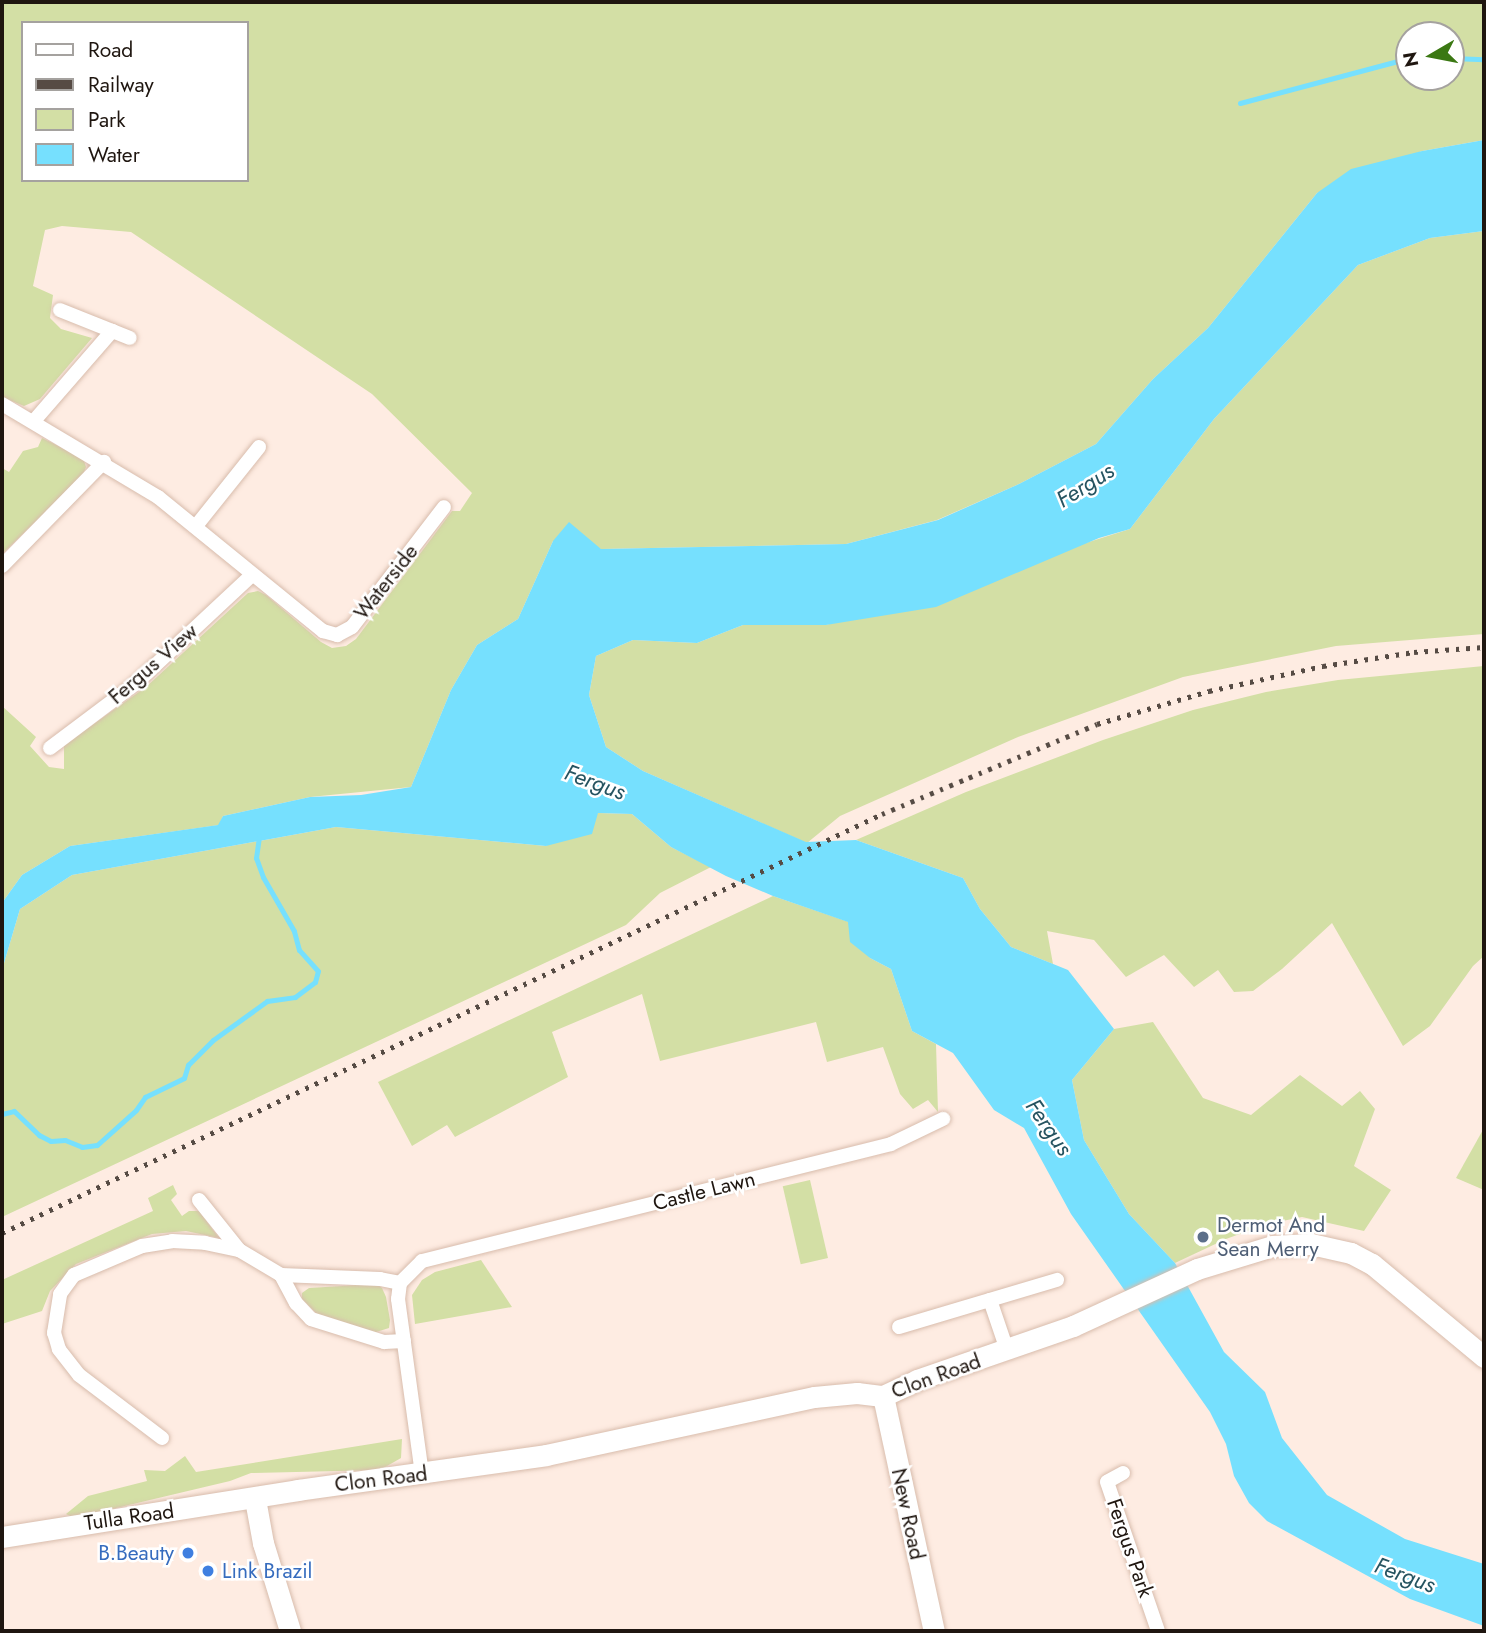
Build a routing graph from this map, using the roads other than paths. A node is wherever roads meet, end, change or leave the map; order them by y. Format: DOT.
graph roads {
  1 [pos="60,310"];
  2 [pos="112,331"];
  3 [pos="130,338"];
  4 [pos="2,404"];
  5 [pos="33,422"];
  6 [pos="259,447"];
  7 [pos="104,462"];
  8 [pos="444,508"];
  9 [pos="196,526"];
  10 [pos="2,566"];
  11 [pos="252,575"];
  12 [pos="50,748"];
  13 [pos="943,1119"];
  14 [pos="199,1200"];
  15 [pos="239,1251"];
  16 [pos="281,1275"];
  17 [pos="1057,1280"];
  18 [pos="400,1283"];
  19 [pos="990,1300"];
  20 [pos="899,1327"];
  21 [pos="404,1341"];
  22 [pos="1007,1350"];
  23 [pos="1484,1357"];
  24 [pos="883,1396"];
  25 [pos="162,1438"];
  26 [pos="1123,1473"];
  27 [pos="422,1474"];
  28 [pos="256,1499"];
  29 [pos="2,1537"];
  30 [pos="290,1631"];
  31 [pos="934,1631"];
  32 [pos="1158,1631"];
  1 -- 2 [label="street"];
  2 -- 3 [label="street"];
  2 -- 5 [label="street"];
  4 -- 5 [label="street"];
  5 -- 7 [label="street"];
  6 -- 9 [label="street"];
  7 -- 9 [label="street"];
  7 -- 10 [label="street"];
  8 -- 11 [label="street, Waterside"];
  9 -- 11 [label="street"];
  11 -- 12 [label="street, Fergus View"];
  13 -- 18 [label="street, Castle Lawn"];
  14 -- 15 [label="street"];
  15 -- 16 [label="street"];
  15 -- 25 [label="street"];
  16 -- 18 [label="street"];
  16 -- 21 [label="street"];
  17 -- 19 [label="street"];
  18 -- 21 [label="street"];
  19 -- 20 [label="street"];
  19 -- 22 [label="street"];
  21 -- 27 [label="street"];
  22 -- 23 [label="main road, Clon Road"];
  22 -- 24 [label="main road, Clon Road"];
  24 -- 27 [label="main road, Clon Road"];
  24 -- 31 [label="main road, New Road"];
  26 -- 32 [label="street, Fergus Park"];
  27 -- 28 [label="main road, Clon Road"];
  28 -- 29 [label="main road, Tulla Road"];
  28 -- 30 [label="main road"];
}
